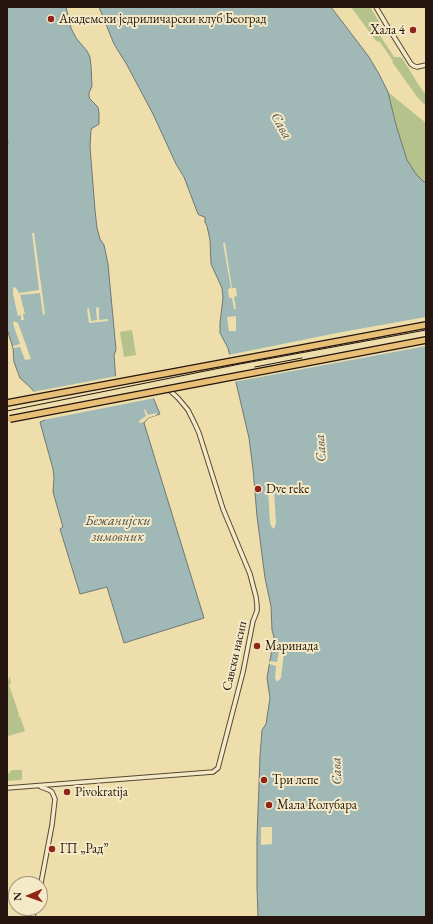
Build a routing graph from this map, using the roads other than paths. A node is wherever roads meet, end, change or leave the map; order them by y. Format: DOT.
graph roads {
  1 [pos="376,7"];
  2 [pos="426,65"];
  3 [pos="426,325"];
  4 [pos="426,340"];
  5 [pos="166,387"];
  6 [pos="7,403"];
  7 [pos="8,420"];
  8 [pos="38,786"];
  9 [pos="7,788"];
  10 [pos="42,876"];
  1 -- 2 [label="street"];
  3 -- 6 [label="main road"];
  4 -- 7 [label="main road, bridge"];
  5 -- 8 [label="street, Савски насип"];
  8 -- 9 [label="street, Савски насип"];
  8 -- 10 [label="street"];
}
